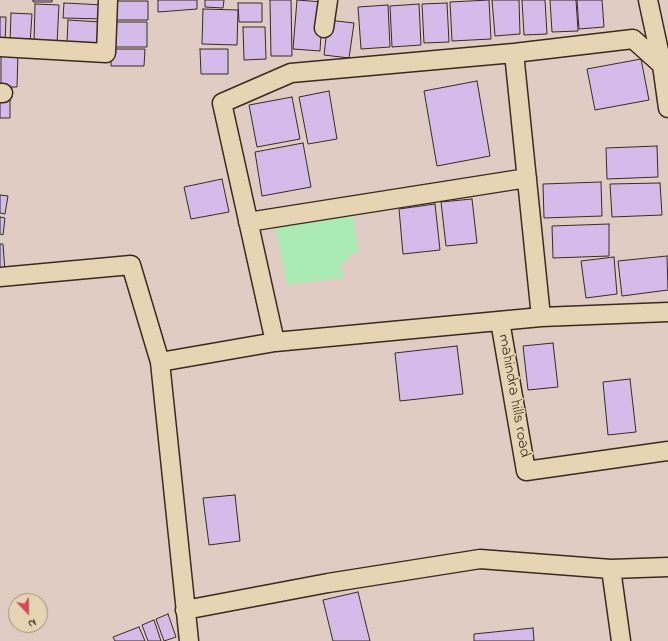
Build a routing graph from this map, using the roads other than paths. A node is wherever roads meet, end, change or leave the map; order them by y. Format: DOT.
graph roads {
  1 [pos="108,0"];
  2 [pos="328,0"];
  3 [pos="648,0"];
  4 [pos="324,28"];
  5 [pos="0,47"];
  6 [pos="514,53"];
  7 [pos="665,66"];
  8 [pos="668,108"];
  9 [pos="527,178"];
  10 [pos="248,222"];
  11 [pos="0,277"];
  12 [pos="668,312"];
  13 [pos="541,317"];
  14 [pos="500,321"];
  15 [pos="275,342"];
  16 [pos="160,362"];
  17 [pos="668,451"];
  18 [pos="668,567"];
  19 [pos="611,569"];
  20 [pos="185,610"];
  21 [pos="187,640"];
  22 [pos="621,641"];
  1 -- 5 [label="street"];
  2 -- 4 [label="street"];
  3 -- 7 [label="street"];
  6 -- 7 [label="street"];
  6 -- 9 [label="street"];
  6 -- 10 [label="street"];
  7 -- 8 [label="street"];
  9 -- 10 [label="street"];
  9 -- 13 [label="street"];
  10 -- 15 [label="street"];
  11 -- 16 [label="street"];
  12 -- 13 [label="street"];
  13 -- 14 [label="street"];
  14 -- 15 [label="street"];
  14 -- 17 [label="street, mahindra hills road"];
  15 -- 16 [label="street"];
  16 -- 20 [label="street"];
  18 -- 19 [label="street"];
  19 -- 20 [label="street"];
  19 -- 22 [label="street"];
  20 -- 21 [label="street"];
}
